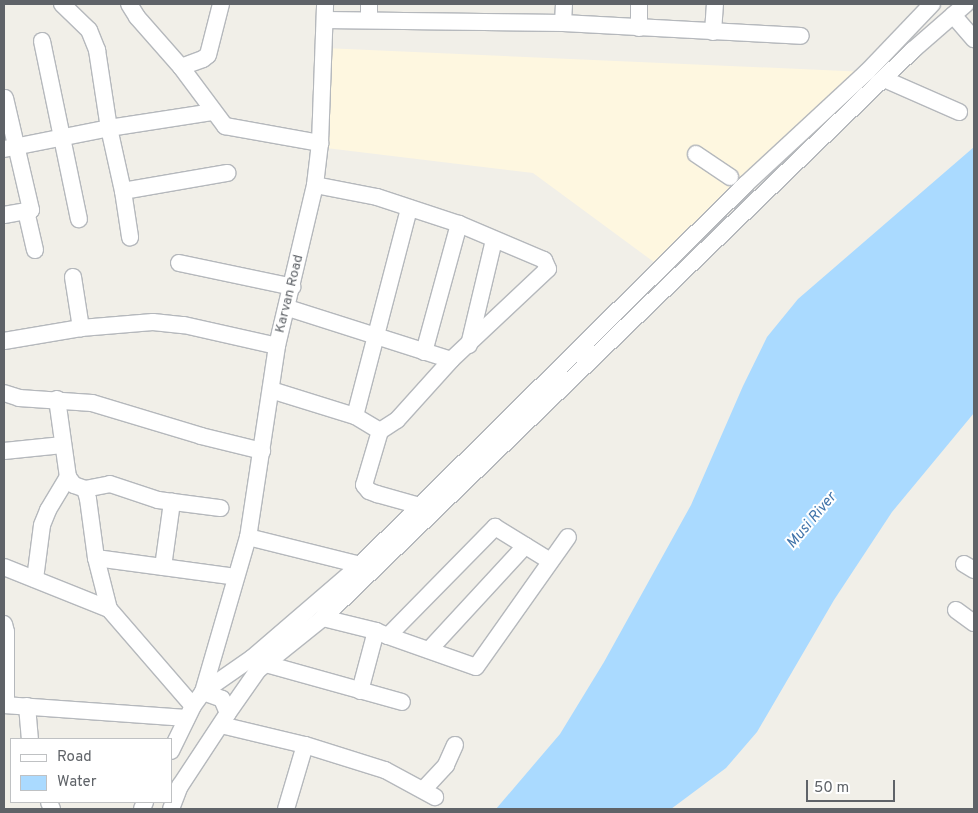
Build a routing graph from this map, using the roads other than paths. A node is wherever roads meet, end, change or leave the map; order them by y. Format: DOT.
graph roads {
  1 [pos="62,4"];
  2 [pos="129,4"];
  3 [pos="221,4"];
  4 [pos="564,4"];
  5 [pos="639,4"];
  6 [pos="715,4"];
  7 [pos="932,4"];
  8 [pos="966,4"];
  9 [pos="369,11"];
  10 [pos="325,12"];
  11 [pos="953,15"];
  12 [pos="563,23"];
  13 [pos="639,28"];
  14 [pos="713,32"];
  15 [pos="801,36"];
  16 [pos="974,39"];
  17 [pos="42,40"];
  18 [pos="181,67"];
  19 [pos="884,79"];
  20 [pos="5,98"];
  21 [pos="212,112"];
  22 [pos="959,112"];
  23 [pos="109,128"];
  24 [pos="62,138"];
  25 [pos="320,143"];
  26 [pos="10,148"];
  27 [pos="696,154"];
  28 [pos="227,173"];
  29 [pos="730,177"];
  30 [pos="315,185"];
  31 [pos="123,191"];
  32 [pos="409,208"];
  33 [pos="26,212"];
  34 [pos="4,215"];
  35 [pos="79,219"];
  36 [pos="459,224"];
  37 [pos="130,237"];
  38 [pos="494,240"];
  39 [pos="35,250"];
  40 [pos="179,262"];
  41 [pos="73,276"];
  42 [pos="293,287"];
  43 [pos="288,308"];
  44 [pos="80,328"];
  45 [pos="377,336"];
  46 [pos="4,341"];
  47 [pos="470,344"];
  48 [pos="277,346"];
  49 [pos="424,352"];
  50 [pos="451,360"];
  51 [pos="271,390"];
  52 [pos="4,393"];
  53 [pos="56,399"];
  54 [pos="355,416"];
  55 [pos="380,430"];
  56 [pos="62,445"];
  57 [pos="4,451"];
  58 [pos="262,451"];
  59 [pos="68,477"];
  60 [pos="85,489"];
  61 [pos="172,502"];
  62 [pos="420,506"];
  63 [pos="220,508"];
  64 [pos="248,537"];
  65 [pos="568,537"];
  66 [pos="525,546"];
  67 [pos="96,558"];
  68 [pos="550,561"];
  69 [pos="360,565"];
  70 [pos="4,567"];
  71 [pos="163,567"];
  72 [pos="236,577"];
  73 [pos="35,580"];
  74 [pos="109,609"];
  75 [pos="956,610"];
  76 [pos="323,618"];
  77 [pos="974,623"];
  78 [pos="4,624"];
  79 [pos="382,633"];
  80 [pos="429,650"];
  81 [pos="266,664"];
  82 [pos="360,691"];
  83 [pos="203,692"];
  84 [pos="402,702"];
  85 [pos="5,705"];
  86 [pos="26,706"];
  87 [pos="190,712"];
  88 [pos="224,719"];
  89 [pos="30,738"];
  90 [pos="305,744"];
  91 [pos="455,745"];
  92 [pos="172,749"];
  93 [pos="171,809"];
  94 [pos="286,809"];
  1 -- 23 [label="street"];
  2 -- 18 [label="street"];
  3 -- 18 [label="street"];
  4 -- 12 [label="street"];
  5 -- 13 [label="street"];
  6 -- 14 [label="street"];
  7 -- 62 [label="street"];
  8 -- 11 [label="street"];
  9 -- 10 [label="street"];
  9 -- 12 [label="street"];
  10 -- 25 [label="street, Karvan Road"];
  11 -- 16 [label="street"];
  11 -- 19 [label="street"];
  12 -- 13 [label="street"];
  13 -- 14 [label="street"];
  14 -- 15 [label="street"];
  17 -- 24 [label="street"];
  18 -- 21 [label="street"];
  19 -- 22 [label="street"];
  19 -- 76 [label="street"];
  20 -- 26 [label="street"];
  21 -- 23 [label="street"];
  21 -- 25 [label="street"];
  23 -- 24 [label="street"];
  23 -- 31 [label="street"];
  24 -- 26 [label="street"];
  24 -- 35 [label="street"];
  25 -- 30 [label="street, Karvan Road"];
  26 -- 33 [label="street"];
  27 -- 29 [label="street"];
  28 -- 31 [label="street"];
  30 -- 32 [label="street"];
  30 -- 42 [label="street, Karvan Road"];
  31 -- 37 [label="street"];
  32 -- 36 [label="street"];
  32 -- 45 [label="street"];
  33 -- 34 [label="street"];
  33 -- 39 [label="street"];
  36 -- 38 [label="street"];
  36 -- 49 [label="street"];
  38 -- 47 [label="street"];
  38 -- 47 [label="street"];
  40 -- 42 [label="street"];
  41 -- 44 [label="street"];
  42 -- 43 [label="street, Karvan Road"];
  43 -- 45 [label="street"];
  43 -- 48 [label="street, Karvan Road"];
  44 -- 46 [label="street"];
  44 -- 48 [label="street"];
  45 -- 49 [label="street"];
  45 -- 54 [label="street"];
  47 -- 50 [label="street"];
  48 -- 51 [label="street, Karvan Road"];
  49 -- 50 [label="street"];
  50 -- 55 [label="street"];
  51 -- 54 [label="street"];
  51 -- 58 [label="street, Karvan Road"];
  52 -- 53 [label="street"];
  53 -- 56 [label="street"];
  53 -- 58 [label="street"];
  54 -- 55 [label="street"];
  55 -- 62 [label="street"];
  56 -- 57 [label="street"];
  56 -- 59 [label="street"];
  58 -- 64 [label="street, Karvan Road"];
  59 -- 60 [label="street"];
  59 -- 73 [label="street"];
  60 -- 61 [label="street"];
  60 -- 67 [label="street"];
  61 -- 63 [label="street"];
  61 -- 71 [label="street"];
  62 -- 69 [label="street"];
  64 -- 69 [label="street"];
  64 -- 72 [label="street, Karvan Road"];
  65 -- 68 [label="street"];
  66 -- 68 [label="street"];
  66 -- 79 [label="street"];
  66 -- 80 [label="street"];
  67 -- 71 [label="street"];
  67 -- 74 [label="street"];
  68 -- 80 [label="street"];
  69 -- 83 [label="street"];
  70 -- 73 [label="street"];
  71 -- 72 [label="street"];
  72 -- 83 [label="street, Karvan Road"];
  73 -- 74 [label="street"];
  74 -- 87 [label="street"];
  75 -- 77 [label="street"];
  76 -- 79 [label="street"];
  76 -- 81 [label="street"];
  78 -- 85 [label="street"];
  79 -- 80 [label="street"];
  79 -- 82 [label="street"];
  81 -- 82 [label="street"];
  81 -- 88 [label="street"];
  82 -- 84 [label="street"];
  83 -- 87 [label="street, Karvan Road"];
  83 -- 88 [label="street"];
  85 -- 86 [label="street"];
  86 -- 87 [label="street"];
  86 -- 89 [label="street"];
  87 -- 92 [label="street, Karvan Road"];
  88 -- 90 [label="street"];
  88 -- 93 [label="street"];
  90 -- 91 [label="street"];
  90 -- 94 [label="street"];
}
